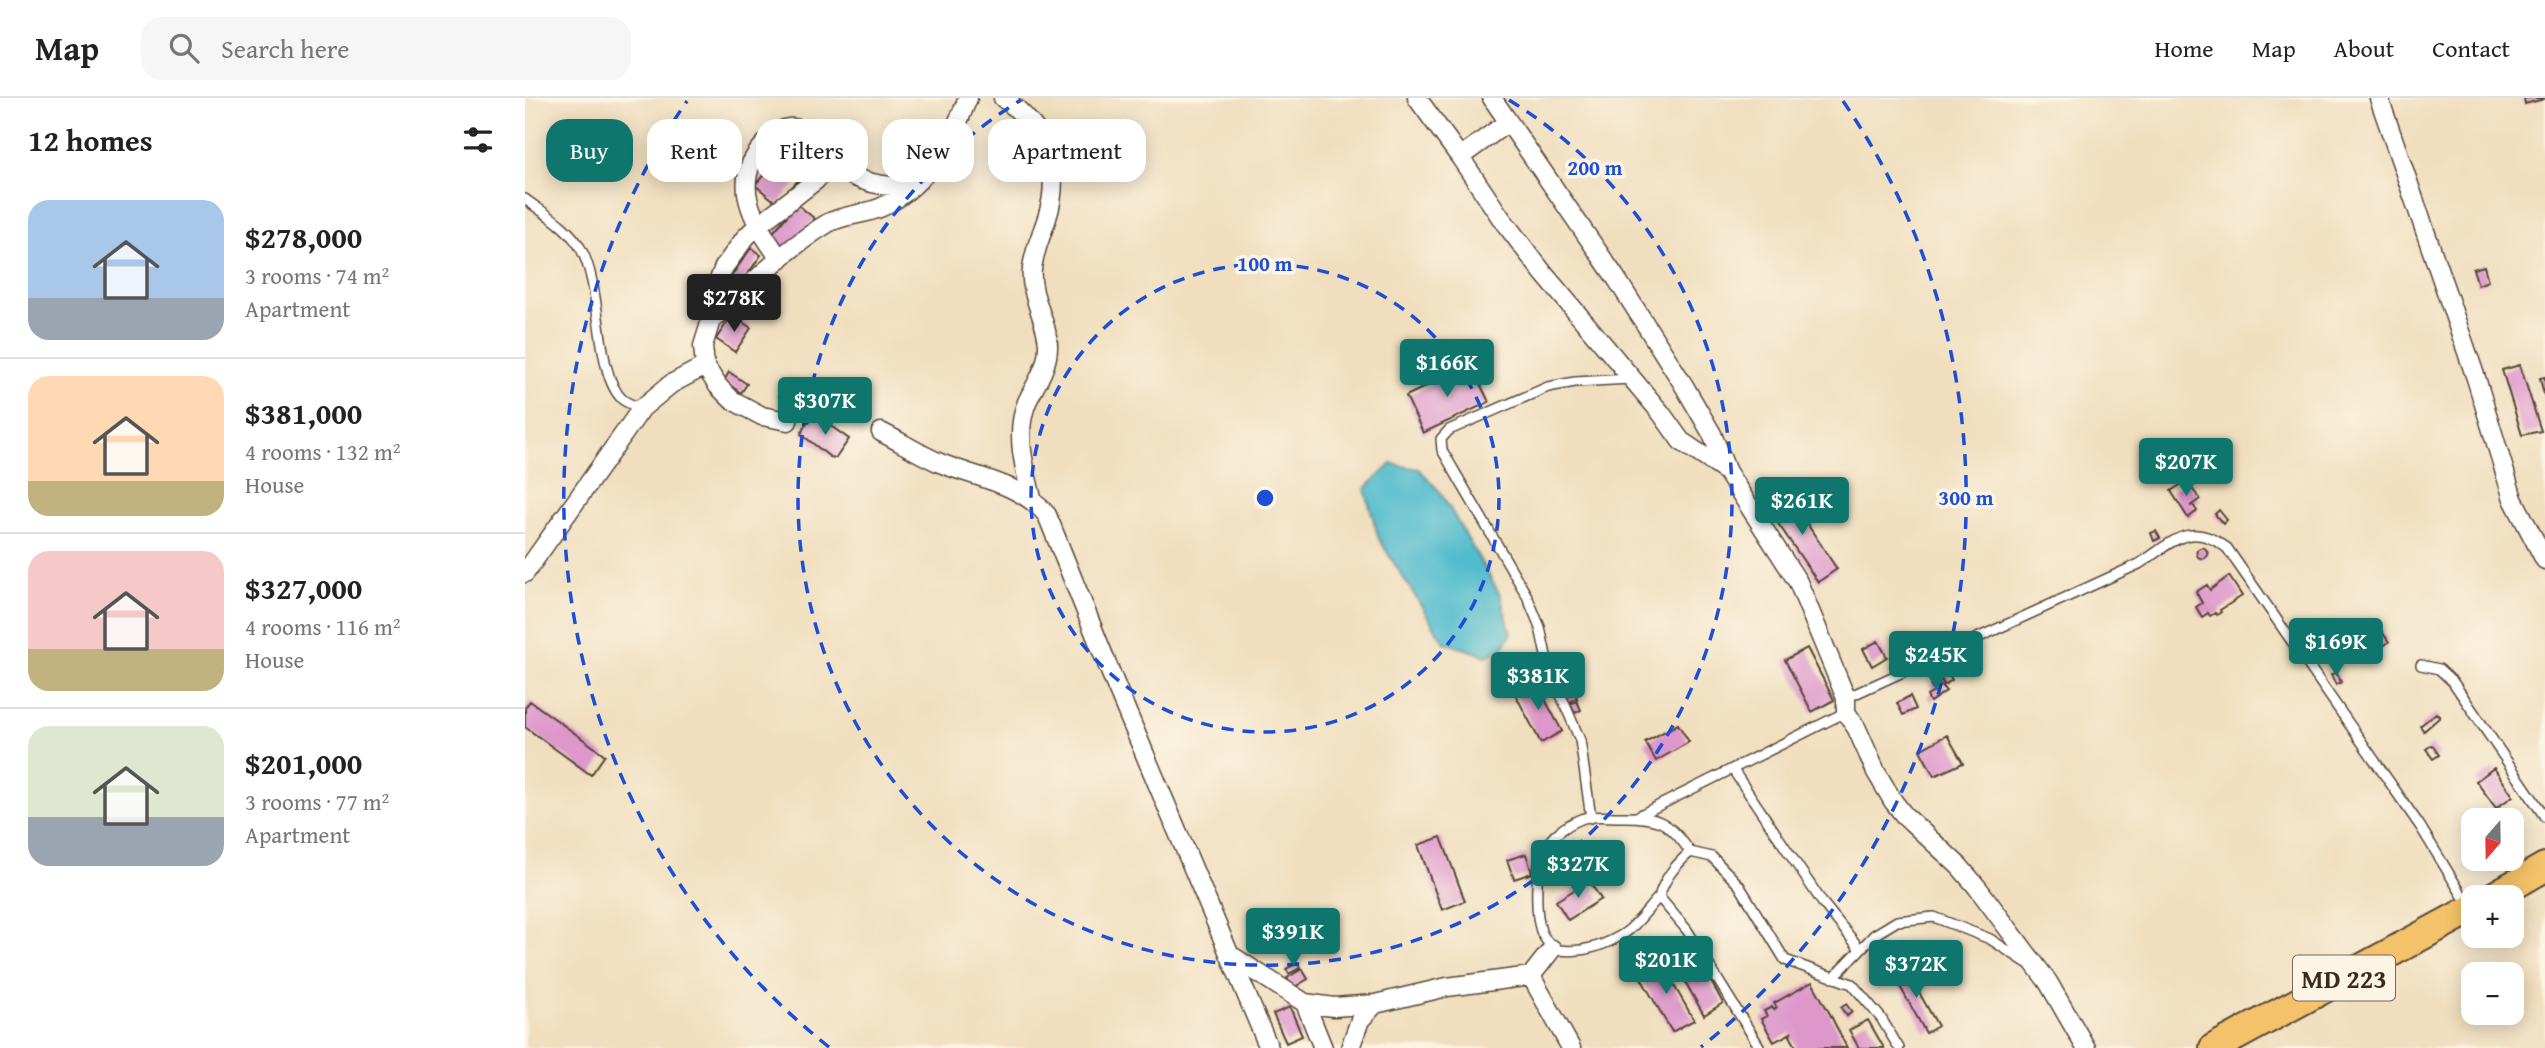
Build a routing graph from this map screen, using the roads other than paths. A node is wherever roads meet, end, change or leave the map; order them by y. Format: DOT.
graph roads {
  1 [pos="968,98"];
  2 [pos="1003,98"];
  3 [pos="1417,98"];
  4 [pos="1492,98"];
  5 [pos="2378,98"];
  6 [pos="1508,122"];
  7 [pos="756,154"];
  8 [pos="1461,157"];
  9 [pos="814,182"];
  10 [pos="868,182"];
  11 [pos="914,186"];
  12 [pos="525,200"];
  13 [pos="757,226"];
  14 [pos="781,259"];
  15 [pos="712,320"];
  16 [pos="705,366"];
  17 [pos="1631,379"];
  18 [pos="642,408"];
  19 [pos="788,421"];
  20 [pos="881,432"];
  21 [pos="1727,472"];
  22 [pos="1033,502"];
  23 [pos="2545,560"];
  24 [pos="525,573"];
  25 [pos="2421,665"];
  26 [pos="1846,705"];
  27 [pos="1733,770"];
  28 [pos="1638,817"];
  29 [pos="2545,817"];
  30 [pos="1591,818"];
  31 [pos="1691,852"];
  32 [pos="2545,867"];
  33 [pos="2463,885"];
  34 [pos="2513,885"];
  35 [pos="1659,897"];
  36 [pos="2461,914"];
  37 [pos="1552,949"];
  38 [pos="1860,949"];
  39 [pos="1229,954"];
  40 [pos="2040,971"];
  41 [pos="1531,976"];
  42 [pos="1833,978"];
  43 [pos="1305,1003"];
  44 [pos="1375,1004"];
  45 [pos="1269,1048"];
  46 [pos="1323,1048"];
  47 [pos="1350,1048"];
  48 [pos="1571,1048"];
  49 [pos="1758,1048"];
  50 [pos="1899,1048"];
  51 [pos="2086,1048"];
  52 [pos="2214,1048"];
  1 -- 11 [label="street"];
  2 -- 22 [label="street"];
  3 -- 8 [label="street"];
  4 -- 6 [label="street"];
  5 -- 23 [label="street"];
  6 -- 8 [label="street"];
  6 -- 21 [label="street"];
  7 -- 13 [label="street"];
  8 -- 17 [label="street"];
  9 -- 13 [label="street"];
  10 -- 11 [label="street"];
  11 -- 14 [label="street"];
  12 -- 18 [label="lane"];
  13 -- 14 [label="street"];
  13 -- 15 [label="street"];
  14 -- 15 [label="street"];
  15 -- 16 [label="street"];
  16 -- 18 [label="street"];
  16 -- 19 [label="street"];
  17 -- 21 [label="street"];
  17 -- 30 [label="lane"];
  18 -- 24 [label="street"];
  20 -- 22 [label="street"];
  21 -- 26 [label="street"];
  22 -- 39 [label="street"];
  25 -- 29 [label="lane"];
  26 -- 27 [label="lane"];
  26 -- 33 [label="lane"];
  26 -- 40 [label="street"];
  27 -- 28 [label="lane"];
  27 -- 38 [label="lane"];
  28 -- 30 [label="lane"];
  28 -- 31 [label="lane"];
  30 -- 37 [label="lane"];
  31 -- 35 [label="lane"];
  31 -- 42 [label="lane"];
  32 -- 34 [label="main road, MD 223"];
  35 -- 37 [label="lane"];
  35 -- 49 [label="lane"];
  36 -- 52 [label="main road, MD 223"];
  37 -- 41 [label="street"];
  38 -- 40 [label="lane"];
  38 -- 42 [label="lane"];
  39 -- 43 [label="street"];
  39 -- 45 [label="street"];
  40 -- 51 [label="street"];
  41 -- 44 [label="street"];
  41 -- 48 [label="street"];
  42 -- 50 [label="lane"];
  43 -- 44 [label="street"];
  43 -- 46 [label="street"];
  44 -- 47 [label="street"];
}
